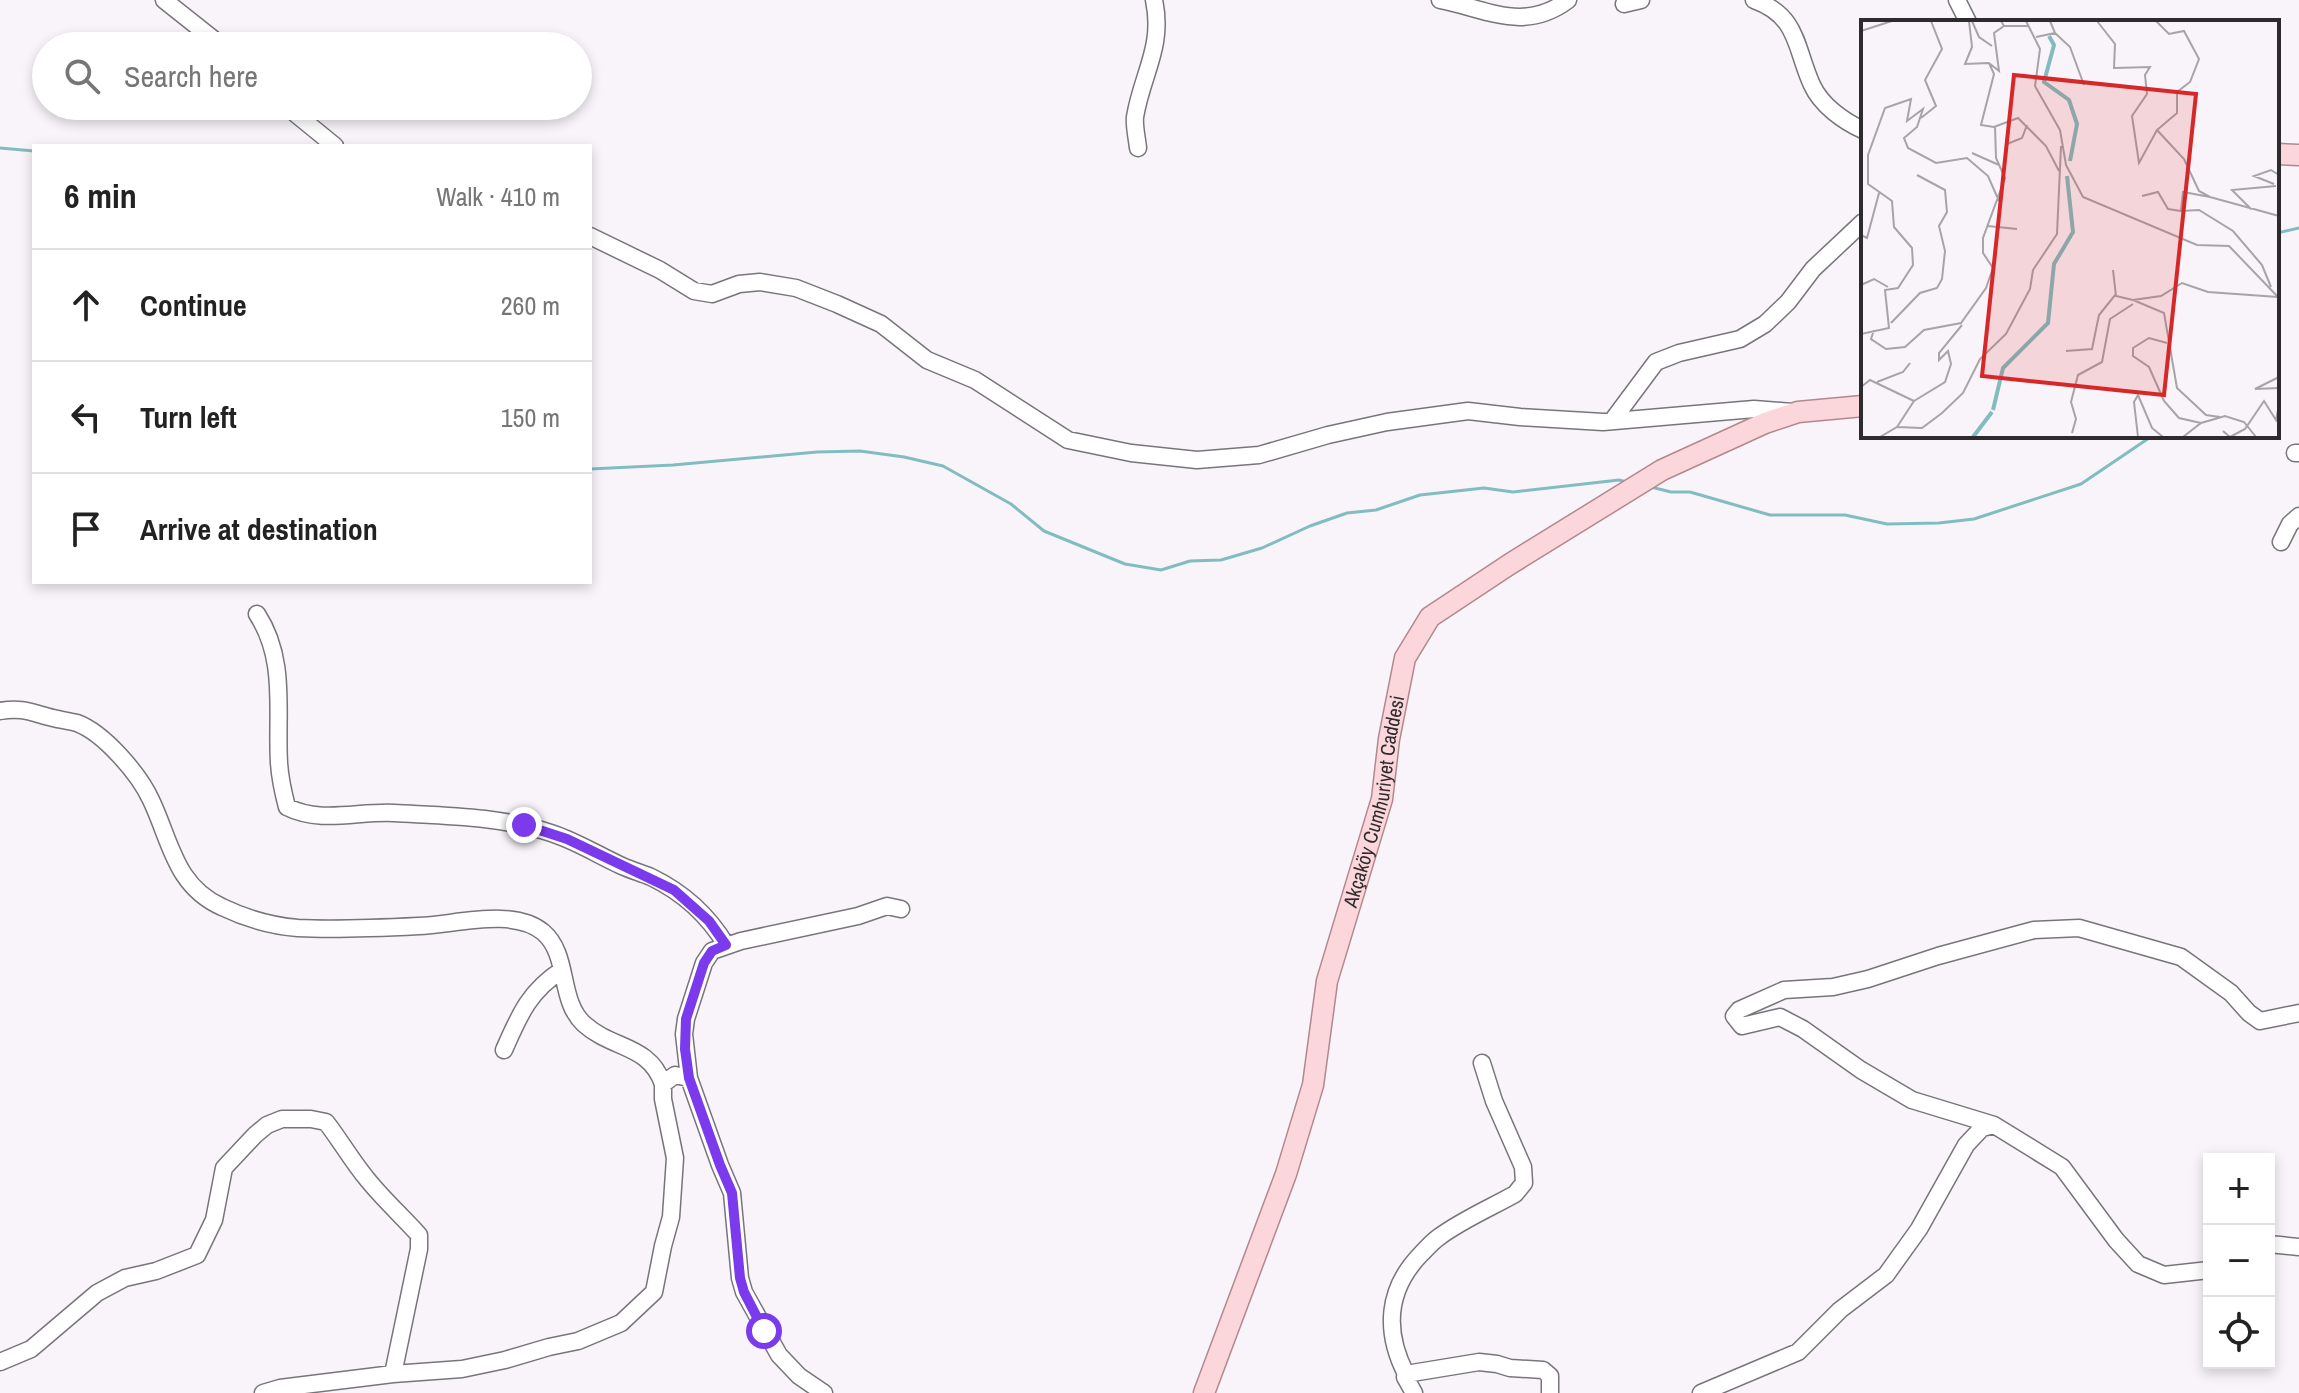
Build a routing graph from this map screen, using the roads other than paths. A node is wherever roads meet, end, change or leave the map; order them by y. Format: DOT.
graph roads {
  1 [pos="164,0"];
  2 [pos="1154,0"];
  3 [pos="1440,0"];
  4 [pos="1568,0"];
  5 [pos="1641,0"];
  6 [pos="1754,0"];
  7 [pos="1957,0"];
  8 [pos="1624,4"];
  9 [pos="1967,20"];
  10 [pos="204,32"];
  11 [pos="303,120"];
  12 [pos="1861,129"];
  13 [pos="333,144"];
  14 [pos="1138,148"];
  15 [pos="2279,154"];
  16 [pos="2299,155"];
  17 [pos="1861,224"];
  18 [pos="592,237"];
  19 [pos="1861,406"];
  20 [pos="1798,412"];
  21 [pos="1612,421"];
  22 [pos="2299,516"];
  23 [pos="2281,542"];
  24 [pos="257,614"];
  25 [pos="0,711"];
  26 [pos="901,909"];
  27 [pos="726,945"];
  28 [pos="562,970"];
  29 [pos="2299,1013"];
  30 [pos="504,1050"];
  31 [pos="1482,1063"];
  32 [pos="689,1078"];
  33 [pos="663,1084"];
  34 [pos="1994,1125"];
  35 [pos="2275,1245"];
  36 [pos="2299,1247"];
  37 [pos="2203,1271"];
  38 [pos="0,1362"];
  39 [pos="393,1374"];
  40 [pos="1406,1374"];
  41 [pos="274,1391"];
  42 [pos="824,1393"];
  43 [pos="1204,1393"];
  44 [pos="1414,1393"];
  45 [pos="1550,1393"];
  46 [pos="1701,1393"];
  1 -- 10 [label="street"];
  2 -- 14 [label="street"];
  3 -- 4 [label="street"];
  5 -- 8 [label="street"];
  6 -- 12 [label="street"];
  7 -- 9 [label="street"];
  11 -- 13 [label="street"];
  15 -- 16 [label="main road"];
  17 -- 21 [label="street"];
  18 -- 21 [label="street"];
  19 -- 20 [label="main road, Akçaköy Cumhuriyet Caddesi"];
  20 -- 21 [label="street"];
  20 -- 43 [label="main road, Akçaköy Cumhuriyet Caddesi"];
  22 -- 23 [label="street"];
  24 -- 27 [label="street"];
  25 -- 28 [label="street"];
  26 -- 27 [label="street"];
  27 -- 32 [label="street"];
  28 -- 30 [label="street"];
  28 -- 33 [label="street"];
  29 -- 34 [label="street"];
  31 -- 40 [label="street"];
  32 -- 33 [label="street"];
  32 -- 42 [label="street"];
  33 -- 39 [label="street"];
  34 -- 37 [label="street"];
  34 -- 46 [label="street"];
  35 -- 36 [label="street"];
  38 -- 39 [label="street"];
  39 -- 41 [label="street"];
  40 -- 44 [label="street"];
  40 -- 45 [label="street"];
}
